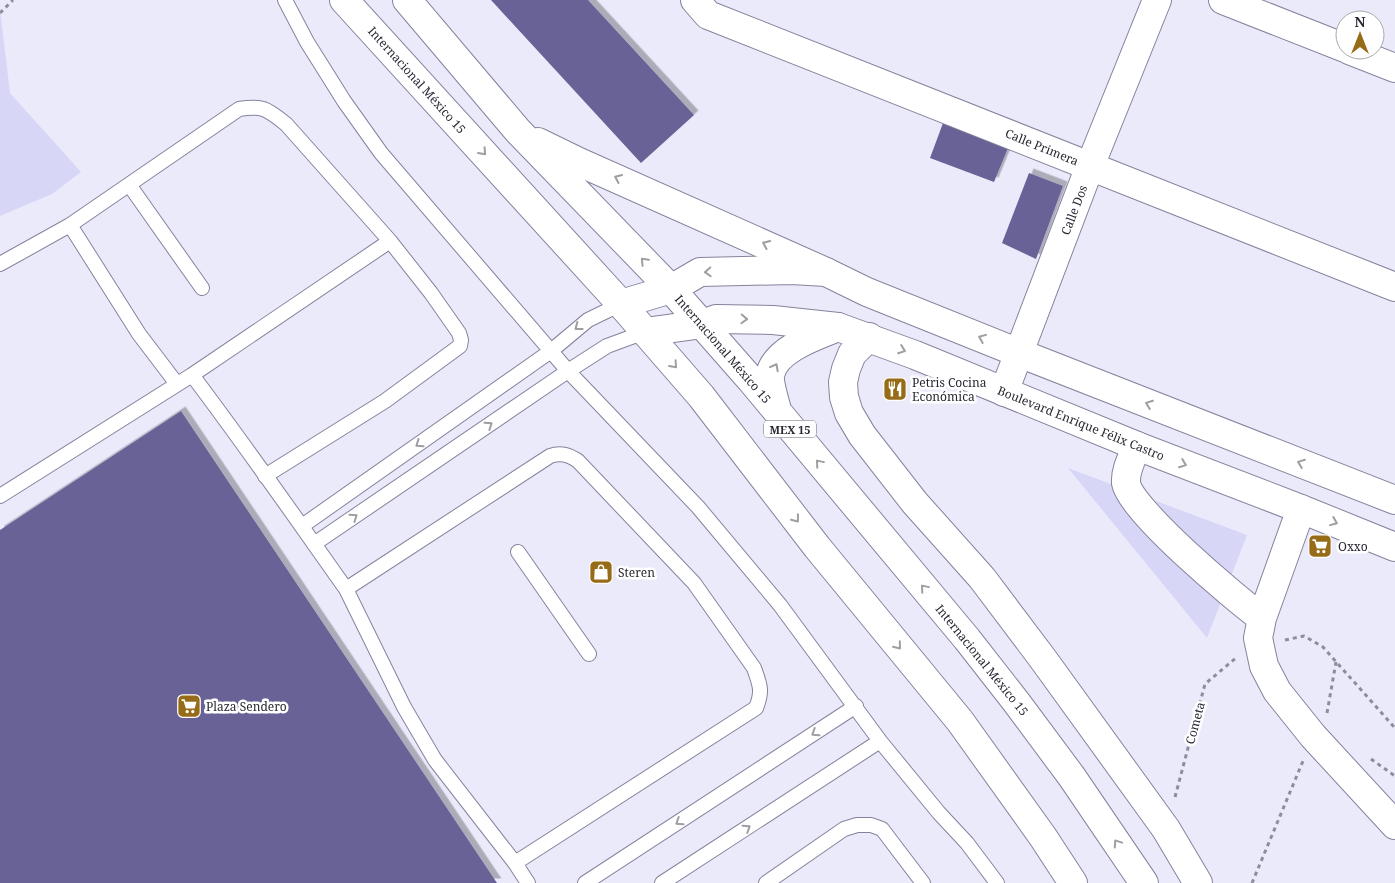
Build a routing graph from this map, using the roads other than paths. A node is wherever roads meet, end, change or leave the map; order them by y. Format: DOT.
graph roads {
  1 [pos="284,0"];
  2 [pos="344,0"];
  3 [pos="407,0"];
  4 [pos="1157,0"];
  5 [pos="1223,0"];
  6 [pos="706,5"];
  7 [pos="1335,44"];
  8 [pos="1375,60"];
  9 [pos="1395,68"];
  10 [pos="518,131"];
  11 [pos="1090,166"];
  12 [pos="130,186"];
  13 [pos="70,226"];
  14 [pos="390,241"];
  15 [pos="0,264"];
  16 [pos="826,272"];
  17 [pos="1395,287"];
  18 [pos="202,288"];
  19 [pos="671,289"];
  20 [pos="621,304"];
  21 [pos="703,324"];
  22 [pos="838,327"];
  23 [pos="645,332"];
  24 [pos="869,337"];
  25 [pos="551,351"];
  26 [pos="1019,353"];
  27 [pos="568,370"];
  28 [pos="192,375"];
  29 [pos="177,384"];
  30 [pos="1004,392"];
  31 [pos="778,414"];
  32 [pos="1137,446"];
  33 [pos="266,476"];
  34 [pos="0,496"];
  35 [pos="1395,500"];
  36 [pos="1301,509"];
  37 [pos="302,526"];
  38 [pos="314,544"];
  39 [pos="1395,547"];
  40 [pos="518,552"];
  41 [pos="346,589"];
  42 [pos="1267,634"];
  43 [pos="589,654"];
  44 [pos="856,706"];
  45 [pos="880,741"];
  46 [pos="1395,825"];
  47 [pos="514,863"];
  48 [pos="528,883"];
  49 [pos="585,883"];
  50 [pos="662,883"];
  51 [pos="766,883"];
  52 [pos="923,883"];
  53 [pos="997,883"];
  54 [pos="1072,883"];
  55 [pos="1144,883"];
  56 [pos="1198,883"];
  1 -- 25 [label="lane"];
  2 -- 20 [label="main road, Internacional México 15, one-way"];
  3 -- 10 [label="main road, Internacional México 15 / MEX 15"];
  4 -- 11 [label="main road, Calle Dos"];
  5 -- 7 [label="main road"];
  6 -- 11 [label="main road, Calle Primera"];
  8 -- 9 [label="main road"];
  16 -- 10 [label="main road, one-way"];
  19 -- 10 [label="main road, Internacional México 15 / MEX 15, one-way"];
  11 -- 17 [label="main road, Calle Primera"];
  11 -- 26 [label="main road, Calle Dos"];
  12 -- 13 [label="lane"];
  12 -- 14 [label="lane"];
  12 -- 18 [label="lane"];
  13 -- 15 [label="lane"];
  13 -- 29 [label="lane"];
  14 -- 28 [label="lane"];
  14 -- 33 [label="lane"];
  16 -- 19 [label="main road, one-way"];
  26 -- 16 [label="main road, one-way"];
  19 -- 20 [label="main road"];
  19 -- 21 [label="main road, Internacional México 15 / MEX 15"];
  20 -- 23 [label="main road, Internacional México 15"];
  20 -- 25 [label="lane, one-way"];
  21 -- 22 [label="main road, Boulevard Enrique Félix Castro, one-way"];
  21 -- 23 [label="main road, Boulevard Enrique Félix Castro"];
  21 -- 31 [label="main road, Internacional México 15 / MEX 15"];
  22 -- 24 [label="main road, Boulevard Enrique Félix Castro"];
  31 -- 22 [label="main road, one-way"];
  23 -- 27 [label="lane"];
  23 -- 54 [label="main road, Internacional México 15, one-way"];
  24 -- 30 [label="main road, Boulevard Enrique Félix Castro, one-way"];
  24 -- 56 [label="main road"];
  25 -- 27 [label="lane"];
  25 -- 37 [label="lane, one-way"];
  26 -- 30 [label="main road, Calle Dos"];
  35 -- 26 [label="main road, one-way"];
  38 -- 27 [label="lane, one-way"];
  27 -- 44 [label="lane"];
  28 -- 29 [label="lane"];
  28 -- 33 [label="lane"];
  29 -- 34 [label="lane"];
  30 -- 32 [label="main road, Boulevard Enrique Félix Castro"];
  55 -- 31 [label="main road, Internacional México 15 / MEX 15, one-way"];
  32 -- 36 [label="main road, Boulevard Enrique Félix Castro, one-way"];
  32 -- 42 [label="main road"];
  33 -- 37 [label="lane"];
  36 -- 39 [label="main road, Boulevard Enrique Félix Castro, one-way"];
  36 -- 42 [label="main road"];
  37 -- 38 [label="lane"];
  38 -- 41 [label="lane"];
  40 -- 43 [label="lane"];
  41 -- 47 [label="lane"];
  41 -- 47 [label="lane"];
  42 -- 46 [label="main road"];
  44 -- 45 [label="lane"];
  44 -- 49 [label="lane, one-way"];
  50 -- 45 [label="lane, one-way"];
  45 -- 53 [label="lane"];
  47 -- 48 [label="lane"];
  51 -- 52 [label="lane"];
}
